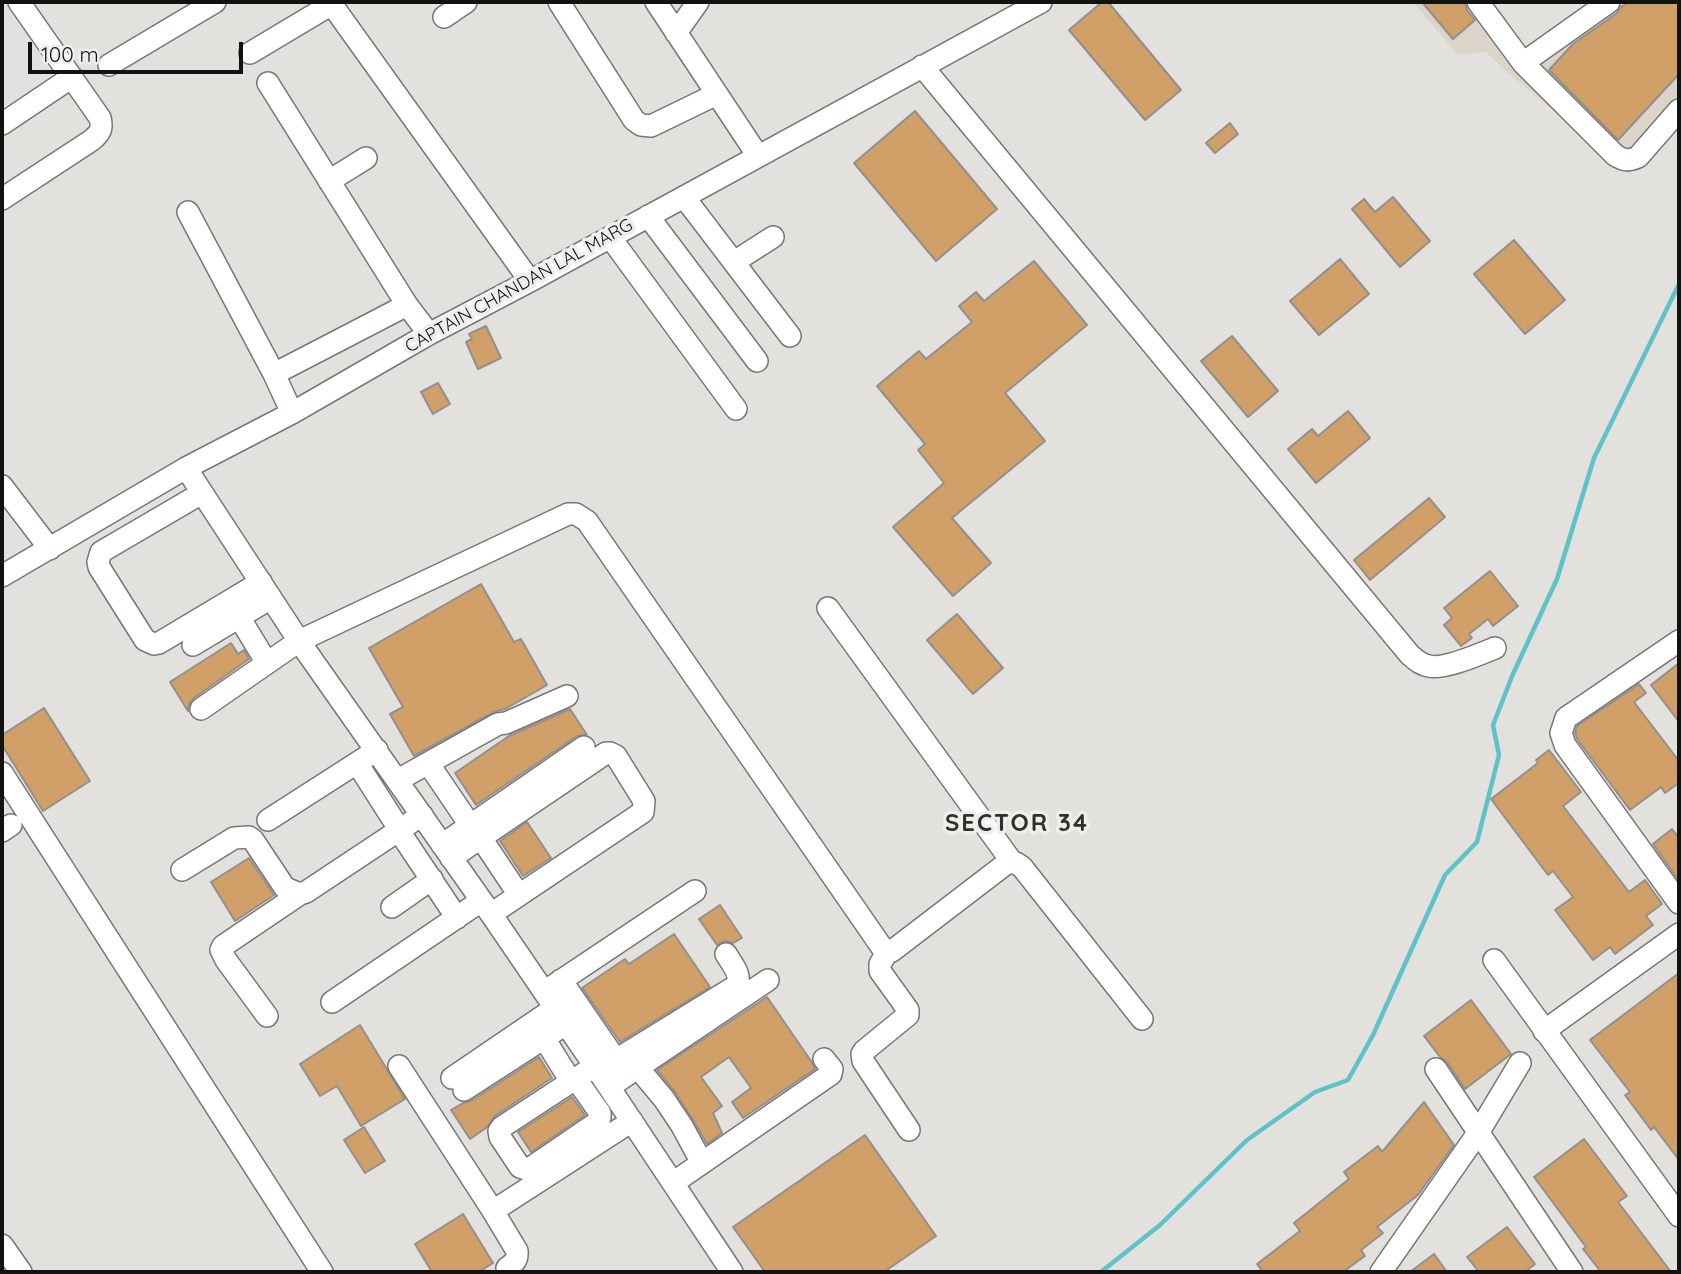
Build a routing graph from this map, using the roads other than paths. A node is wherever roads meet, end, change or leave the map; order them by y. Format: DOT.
graph roads {
  1 [pos="19,2"];
  2 [pos="215,2"];
  3 [pos="466,2"];
  4 [pos="559,2"];
  5 [pos="656,2"];
  6 [pos="698,2"];
  7 [pos="1041,2"];
  8 [pos="1478,2"];
  9 [pos="1609,2"];
  10 [pos="331,3"];
  11 [pos="444,17"];
  12 [pos="676,33"];
  13 [pos="250,53"];
  14 [pos="1524,62"];
  15 [pos="109,65"];
  16 [pos="922,66"];
  17 [pos="72,78"];
  18 [pos="268,83"];
  19 [pos="717,94"];
  20 [pos="1679,110"];
  21 [pos="2,124"];
  22 [pos="758,156"];
  23 [pos="366,158"];
  24 [pos="329,181"];
  25 [pos="684,197"];
  26 [pos="2,199"];
  27 [pos="188,212"];
  28 [pos="648,216"];
  29 [pos="610,237"];
  30 [pos="773,237"];
  31 [pos="734,262"];
  32 [pos="530,281"];
  33 [pos="407,306"];
  34 [pos="429,334"];
  35 [pos="790,336"];
  36 [pos="757,361"];
  37 [pos="274,374"];
  38 [pos="736,409"];
  39 [pos="292,413"];
  40 [pos="186,468"];
  41 [pos="2,486"];
  42 [pos="202,493"];
  43 [pos="50,549"];
  44 [pos="2,576"];
  45 [pos="266,590"];
  46 [pos="828,608"];
  47 [pos="239,617"];
  48 [pos="299,641"];
  49 [pos="1679,641"];
  50 [pos="194,645"];
  51 [pos="1495,648"];
  52 [pos="267,663"];
  53 [pos="567,696"];
  54 [pos="201,709"];
  55 [pos="584,747"];
  56 [pos="377,750"];
  57 [pos="356,763"];
  58 [pos="428,763"];
  59 [pos="2,774"];
  60 [pos="398,780"];
  61 [pos="419,811"];
  62 [pos="268,820"];
  63 [pos="396,826"];
  64 [pos="475,832"];
  65 [pos="369,837"];
  66 [pos="447,851"];
  67 [pos="1012,862"];
  68 [pos="183,870"];
  69 [pos="432,879"];
  70 [pos="695,891"];
  71 [pos="300,894"];
  72 [pos="519,895"];
  73 [pos="1679,903"];
  74 [pos="392,907"];
  75 [pos="486,908"];
  76 [pos="457,918"];
  77 [pos="1679,934"];
  78 [pos="888,951"];
  79 [pos="726,954"];
  80 [pos="1494,960"];
  81 [pos="768,980"];
  82 [pos="556,1001"];
  83 [pos="332,1002"];
  84 [pos="267,1016"];
  85 [pos="1142,1019"];
  86 [pos="1545,1031"];
  87 [pos="544,1038"];
  88 [pos="824,1059"];
  89 [pos="1520,1063"];
  90 [pos="399,1066"];
  91 [pos="638,1068"];
  92 [pos="1436,1069"];
  93 [pos="605,1071"];
  94 [pos="570,1076"];
  95 [pos="632,1121"];
  96 [pos="909,1130"];
  97 [pos="1478,1133"];
  98 [pos="702,1163"];
  99 [pos="673,1183"];
  100 [pos="492,1211"];
  101 [pos="1679,1216"];
  102 [pos="2,1245"];
  103 [pos="507,1268"];
  104 [pos="22,1272"];
  105 [pos="321,1272"];
  106 [pos="732,1272"];
  107 [pos="1381,1272"];
  108 [pos="1572,1272"];
  1 -- 17 [label="street"];
  2 -- 15 [label="street"];
  3 -- 11 [label="street"];
  4 -- 19 [label="street"];
  5 -- 12 [label="street"];
  6 -- 12 [label="street"];
  7 -- 16 [label="street, CAPTAIN CHANDAN LAL MARG"];
  8 -- 14 [label="street"];
  9 -- 14 [label="street"];
  10 -- 13 [label="street"];
  10 -- 32 [label="street"];
  12 -- 19 [label="street"];
  14 -- 20 [label="street"];
  16 -- 22 [label="street, CAPTAIN CHANDAN LAL MARG"];
  16 -- 51 [label="street"];
  17 -- 21 [label="street"];
  17 -- 26 [label="street"];
  18 -- 24 [label="street"];
  19 -- 22 [label="street"];
  22 -- 25 [label="street, CAPTAIN CHANDAN LAL MARG"];
  23 -- 24 [label="street"];
  24 -- 33 [label="street"];
  25 -- 28 [label="street, CAPTAIN CHANDAN LAL MARG"];
  25 -- 31 [label="street"];
  27 -- 37 [label="street"];
  28 -- 29 [label="street, CAPTAIN CHANDAN LAL MARG"];
  28 -- 36 [label="street"];
  29 -- 32 [label="street, CAPTAIN CHANDAN LAL MARG"];
  29 -- 38 [label="street"];
  30 -- 31 [label="street"];
  31 -- 35 [label="street"];
  32 -- 34 [label="street, CAPTAIN CHANDAN LAL MARG"];
  33 -- 34 [label="street"];
  33 -- 37 [label="street"];
  34 -- 39 [label="street, CAPTAIN CHANDAN LAL MARG"];
  37 -- 39 [label="street"];
  39 -- 40 [label="street, CAPTAIN CHANDAN LAL MARG"];
  40 -- 42 [label="street"];
  40 -- 43 [label="street, CAPTAIN CHANDAN LAL MARG"];
  41 -- 43 [label="street"];
  42 -- 45 [label="street"];
  42 -- 45 [label="street"];
  43 -- 44 [label="street, CAPTAIN CHANDAN LAL MARG"];
  45 -- 47 [label="street"];
  45 -- 48 [label="street"];
  46 -- 67 [label="street"];
  47 -- 50 [label="street"];
  47 -- 52 [label="street"];
  48 -- 52 [label="street"];
  48 -- 56 [label="street"];
  48 -- 78 [label="street"];
  49 -- 73 [label="street"];
  52 -- 54 [label="street"];
  53 -- 58 [label="street"];
  55 -- 64 [label="street"];
  56 -- 57 [label="street"];
  56 -- 60 [label="street"];
  57 -- 62 [label="street"];
  57 -- 63 [label="street"];
  58 -- 60 [label="street"];
  58 -- 64 [label="street"];
  59 -- 105 [label="street"];
  60 -- 61 [label="street"];
  61 -- 63 [label="street"];
  61 -- 66 [label="street"];
  63 -- 65 [label="street"];
  63 -- 69 [label="street"];
  63 -- 71 [label="street"];
  64 -- 66 [label="street"];
  64 -- 72 [label="street"];
  64 -- 72 [label="street"];
  66 -- 75 [label="street"];
  67 -- 78 [label="street"];
  67 -- 85 [label="street"];
  68 -- 71 [label="street"];
  69 -- 74 [label="street"];
  69 -- 76 [label="street"];
  70 -- 82 [label="street"];
  71 -- 84 [label="street"];
  72 -- 75 [label="street"];
  75 -- 76 [label="street"];
  75 -- 82 [label="street"];
  76 -- 83 [label="street"];
  77 -- 86 [label="street"];
  78 -- 96 [label="street"];
  79 -- 93 [label="street"];
  80 -- 86 [label="street"];
  81 -- 91 [label="street"];
  82 -- 87 [label="street"];
  82 -- 87 [label="street"];
  82 -- 93 [label="street"];
  82 -- 93 [label="street"];
  86 -- 101 [label="street"];
  87 -- 94 [label="street"];
  88 -- 98 [label="street"];
  89 -- 97 [label="street"];
  90 -- 100 [label="street"];
  91 -- 93 [label="street"];
  91 -- 98 [label="street"];
  92 -- 97 [label="street"];
  93 -- 94 [label="street"];
  93 -- 95 [label="street"];
  94 -- 94 [label="street"];
  95 -- 99 [label="street"];
  95 -- 100 [label="street"];
  97 -- 107 [label="street"];
  97 -- 108 [label="street"];
  98 -- 99 [label="street"];
  99 -- 106 [label="street"];
  100 -- 103 [label="street"];
  102 -- 104 [label="street"];
}
